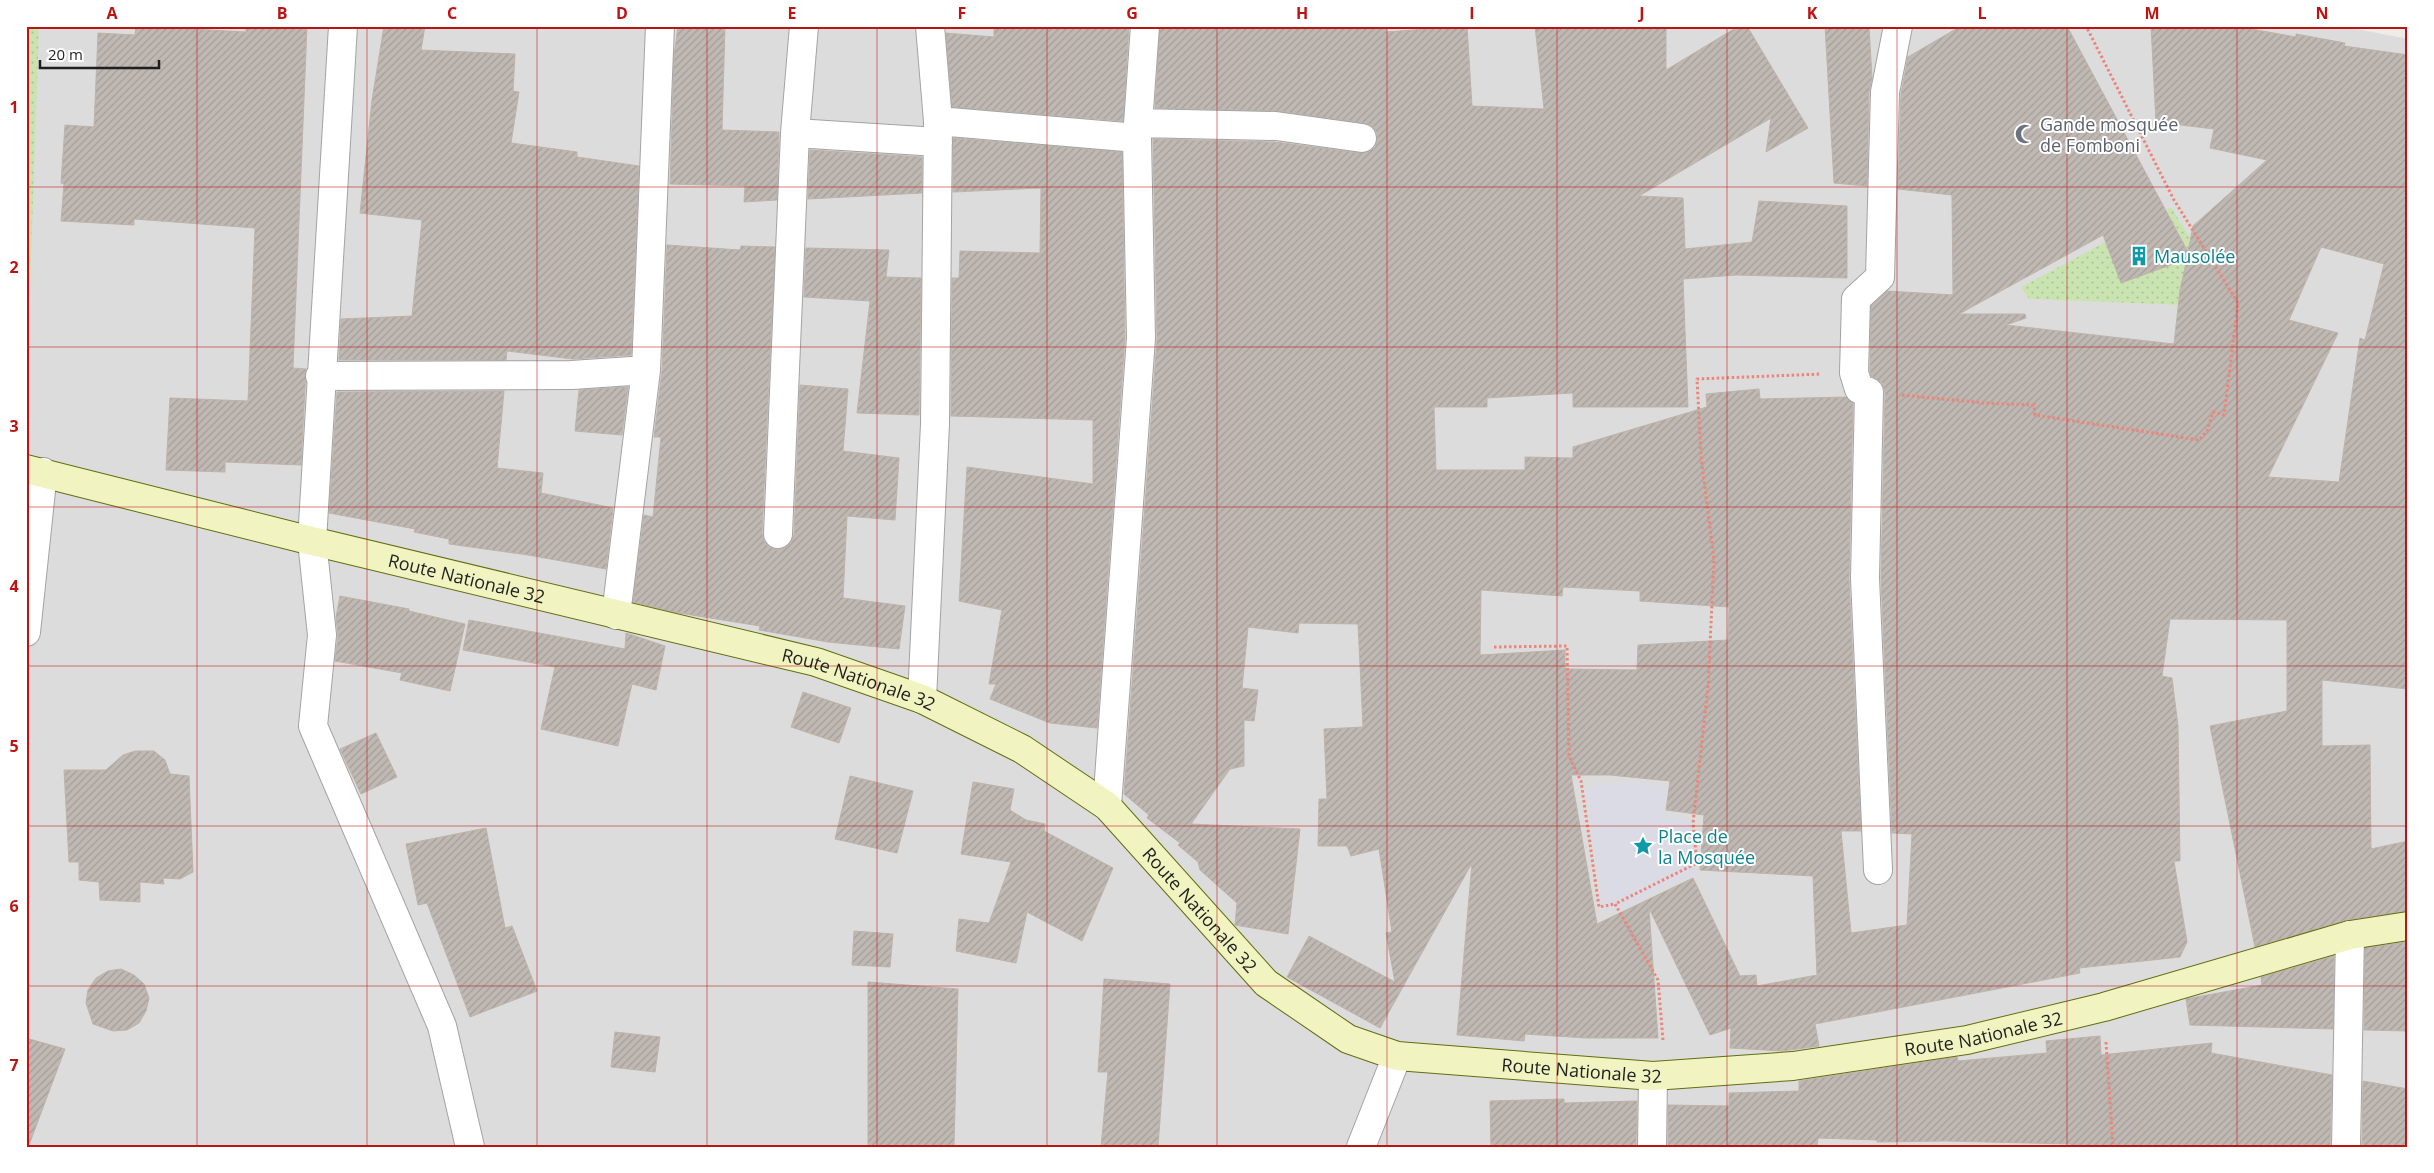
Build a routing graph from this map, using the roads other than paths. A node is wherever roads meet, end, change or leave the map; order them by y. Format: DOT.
graph roads {
  1 [pos="343,26"];
  2 [pos="660,26"];
  3 [pos="804,26"];
  4 [pos="930,26"];
  5 [pos="1145,26"];
  6 [pos="1898,26"];
  7 [pos="1138,130"];
  8 [pos="938,132"];
  9 [pos="795,133"];
  10 [pos="1362,138"];
  11 [pos="646,370"];
  12 [pos="320,376"];
  13 [pos="35,470"];
  14 [pos="778,534"];
  15 [pos="312,541"];
  16 [pos="616,615"];
  17 [pos="26,632"];
  18 [pos="922,699"];
  19 [pos="1107,806"];
  20 [pos="1878,870"];
  21 [pos="2408,926"];
  22 [pos="2350,935"];
  23 [pos="1397,1056"];
  24 [pos="1659,1075"];
  25 [pos="470,1147"];
  26 [pos="1361,1147"];
  27 [pos="1652,1147"];
  28 [pos="2346,1147"];
  1 -- 12 [label="street"];
  2 -- 11 [label="street"];
  3 -- 9 [label="street"];
  4 -- 8 [label="street"];
  5 -- 7 [label="street"];
  6 -- 20 [label="street"];
  7 -- 8 [label="street"];
  7 -- 10 [label="street"];
  7 -- 19 [label="street"];
  8 -- 9 [label="street"];
  8 -- 18 [label="street"];
  9 -- 14 [label="street"];
  11 -- 12 [label="street"];
  11 -- 16 [label="street"];
  12 -- 15 [label="street"];
  13 -- 15 [label="street, Route Nationale 32"];
  13 -- 17 [label="street"];
  15 -- 16 [label="street, Route Nationale 32"];
  15 -- 25 [label="street"];
  16 -- 18 [label="street, Route Nationale 32"];
  18 -- 19 [label="street, Route Nationale 32"];
  19 -- 23 [label="street, Route Nationale 32"];
  21 -- 22 [label="street, Route Nationale 32"];
  22 -- 24 [label="street, Route Nationale 32"];
  22 -- 28 [label="street"];
  23 -- 24 [label="street, Route Nationale 32"];
  23 -- 26 [label="street"];
  24 -- 27 [label="street"];
}
